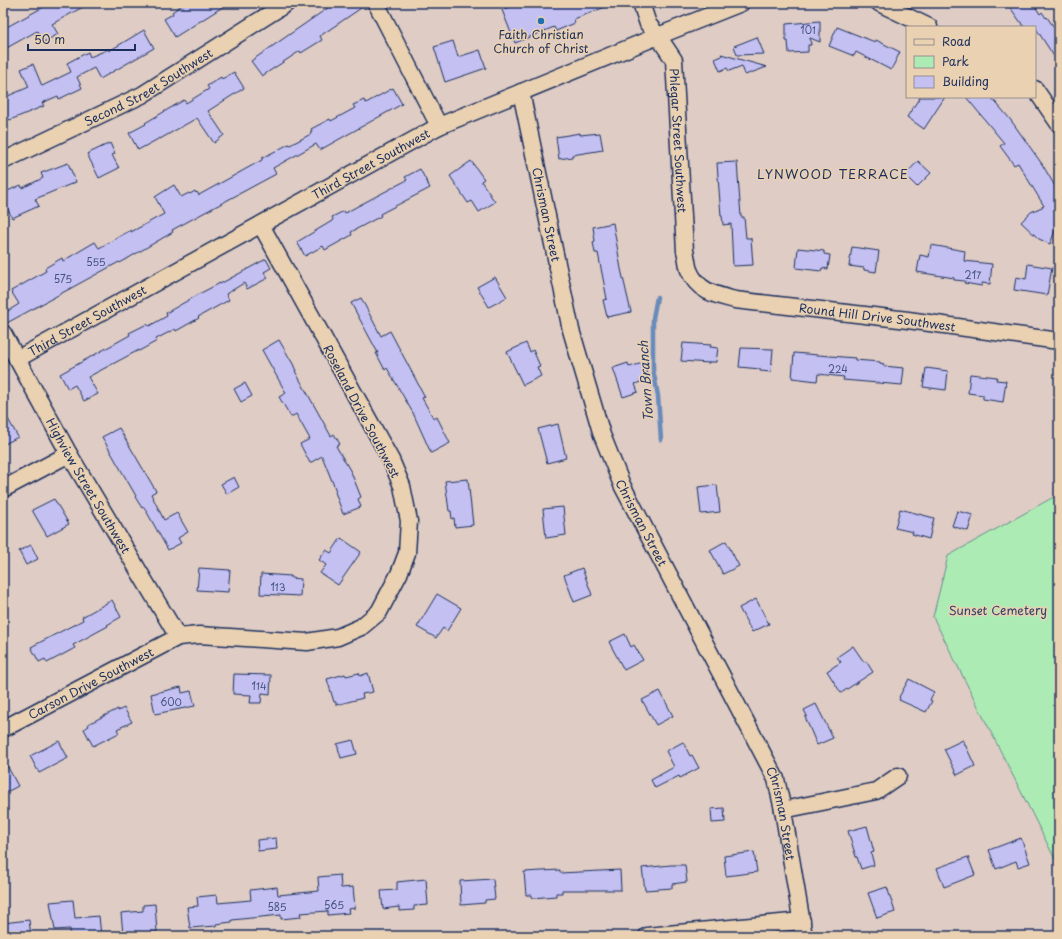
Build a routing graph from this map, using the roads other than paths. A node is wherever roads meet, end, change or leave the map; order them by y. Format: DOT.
graph roads {
  1 [pos="376,3"];
  2 [pos="642,3"];
  3 [pos="741,3"];
  4 [pos="879,3"];
  5 [pos="281,5"];
  6 [pos="927,26"];
  7 [pos="658,36"];
  8 [pos="1036,89"];
  9 [pos="521,92"];
  10 [pos="1057,117"];
  11 [pos="439,126"];
  12 [pos="3,161"];
  13 [pos="261,225"];
  14 [pos="698,285"];
  15 [pos="3,333"];
  16 [pos="1059,341"];
  17 [pos="17,359"];
  18 [pos="69,454"];
  19 [pos="3,489"];
  20 [pos="178,637"];
  21 [pos="3,729"];
  22 [pos="898,776"];
  23 [pos="783,810"];
  24 [pos="803,928"];
  25 [pos="647,936"];
  1 -- 11 [label="street"];
  2 -- 7 [label="street, Phlegar Street Southwest"];
  3 -- 7 [label="street, Third Street Southwest"];
  4 -- 6 [label="street"];
  5 -- 12 [label="street, Second Street Southwest"];
  7 -- 9 [label="street, Third Street Southwest"];
  7 -- 14 [label="street, Phlegar Street Southwest"];
  8 -- 10 [label="street"];
  9 -- 11 [label="street, Third Street Southwest"];
  9 -- 23 [label="street, Chrisman Street"];
  11 -- 13 [label="street, Third Street Southwest"];
  13 -- 17 [label="street, Third Street Southwest"];
  13 -- 20 [label="street, Roseland Drive Southwest"];
  14 -- 16 [label="street, Round Hill Drive Southwest"];
  15 -- 17 [label="street, Highview Street Southwest"];
  17 -- 18 [label="street, Highview Street Southwest"];
  18 -- 19 [label="street"];
  18 -- 20 [label="street, Highview Street Southwest"];
  20 -- 21 [label="street, Carson Drive Southwest"];
  22 -- 23 [label="street"];
  23 -- 24 [label="street, Chrisman Street"];
  24 -- 25 [label="street"];
}
